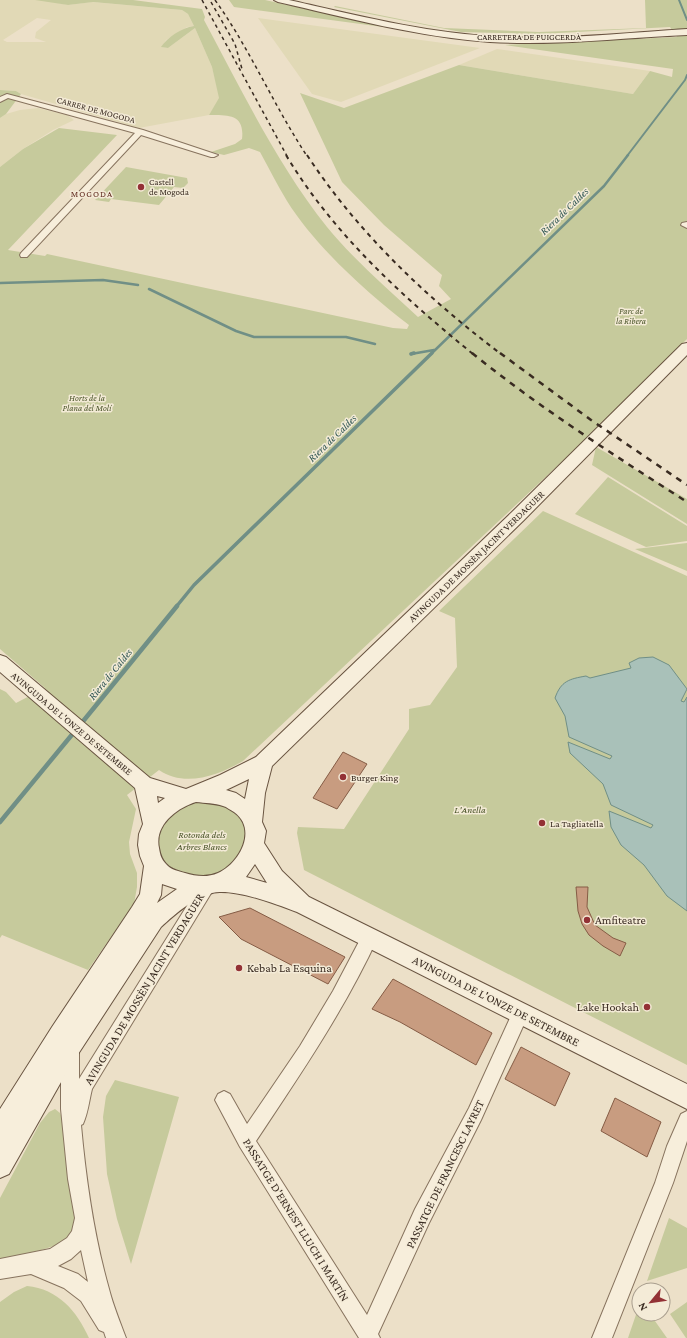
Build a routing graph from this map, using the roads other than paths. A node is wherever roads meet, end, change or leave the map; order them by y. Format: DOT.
graph roads {
  1 [pos="278,0"];
  2 [pos="687,32"];
  3 [pos="0,100"];
  4 [pos="140,132"];
  5 [pos="214,154"];
  6 [pos="24,255"];
  7 [pos="687,348"];
  8 [pos="0,662"];
  9 [pos="263,762"];
  10 [pos="144,784"];
  11 [pos="192,796"];
  12 [pos="253,820"];
  13 [pos="153,824"];
  14 [pos="255,846"];
  15 [pos="154,866"];
  16 [pos="213,884"];
  17 [pos="304,905"];
  18 [pos="370,937"];
  19 [pos="521,1013"];
  20 [pos="66,1053"];
  21 [pos="687,1097"];
  22 [pos="224,1100"];
  23 [pos="687,1120"];
  24 [pos="5,1123"];
  25 [pos="74,1140"];
  26 [pos="246,1141"];
  27 [pos="0,1165"];
  28 [pos="83,1215"];
  29 [pos="17,1266"];
  30 [pos="0,1276"];
  31 [pos="369,1336"];
  32 [pos="116,1338"];
  33 [pos="602,1338"];
  1 -- 2 [label="main road, CARRETERA DE PUIGCERDÀ"];
  3 -- 4 [label="street, CARRER DE MOGODA"];
  4 -- 5 [label="street"];
  4 -- 6 [label="street, CARRER DE MOGODA"];
  7 -- 9 [label="main road, AVINGUDA DE MOSSÈN JACINT VERDAGUER"];
  8 -- 10 [label="main road, AVINGUDA DE L'ONZE DE SETEMBRE"];
  9 -- 11 [label="main road, AVINGUDA DE MOSSÈN JACINT VERDAGUER"];
  9 -- 12 [label="main road"];
  10 -- 11 [label="main road, AVINGUDA DE L'ONZE DE SETEMBRE"];
  10 -- 13 [label="main road"];
  11 -- 12 [label="main road"];
  11 -- 13 [label="main road"];
  12 -- 14 [label="main road"];
  13 -- 15 [label="main road"];
  14 -- 16 [label="main road"];
  14 -- 17 [label="main road, AVINGUDA DE L'ONZE DE SETEMBRE"];
  15 -- 16 [label="main road"];
  15 -- 24 [label="main road, AVINGUDA DE MOSSÈN JACINT VERDAGUER"];
  16 -- 17 [label="main road, AVINGUDA DE L'ONZE DE SETEMBRE"];
  16 -- 20 [label="main road, AVINGUDA DE MOSSÈN JACINT VERDAGUER"];
  16 -- 25 [label="street, AVINGUDA DE MOSSÈN JACINT VERDAGUER"];
  17 -- 18 [label="main road, AVINGUDA DE L'ONZE DE SETEMBRE"];
  18 -- 19 [label="main road, AVINGUDA DE L'ONZE DE SETEMBRE"];
  18 -- 26 [label="street"];
  19 -- 21 [label="main road, AVINGUDA DE L'ONZE DE SETEMBRE"];
  19 -- 31 [label="street, PASSATGE DE FRANCESC LAYRET"];
  20 -- 24 [label="street, AVINGUDA DE MOSSÈN JACINT VERDAGUER"];
  20 -- 25 [label="street"];
  20 -- 27 [label="main road, AVINGUDA DE MOSSÈN JACINT VERDAGUER"];
  22 -- 26 [label="street, PASSATGE D'ERNEST LLUCH I MARTÍN"];
  23 -- 33 [label="street"];
  25 -- 28 [label="street"];
  26 -- 31 [label="street, PASSATGE D'ERNEST LLUCH I MARTÍN"];
  28 -- 29 [label="street"];
  28 -- 32 [label="street"];
  29 -- 30 [label="street"];
  29 -- 32 [label="street"];
}
